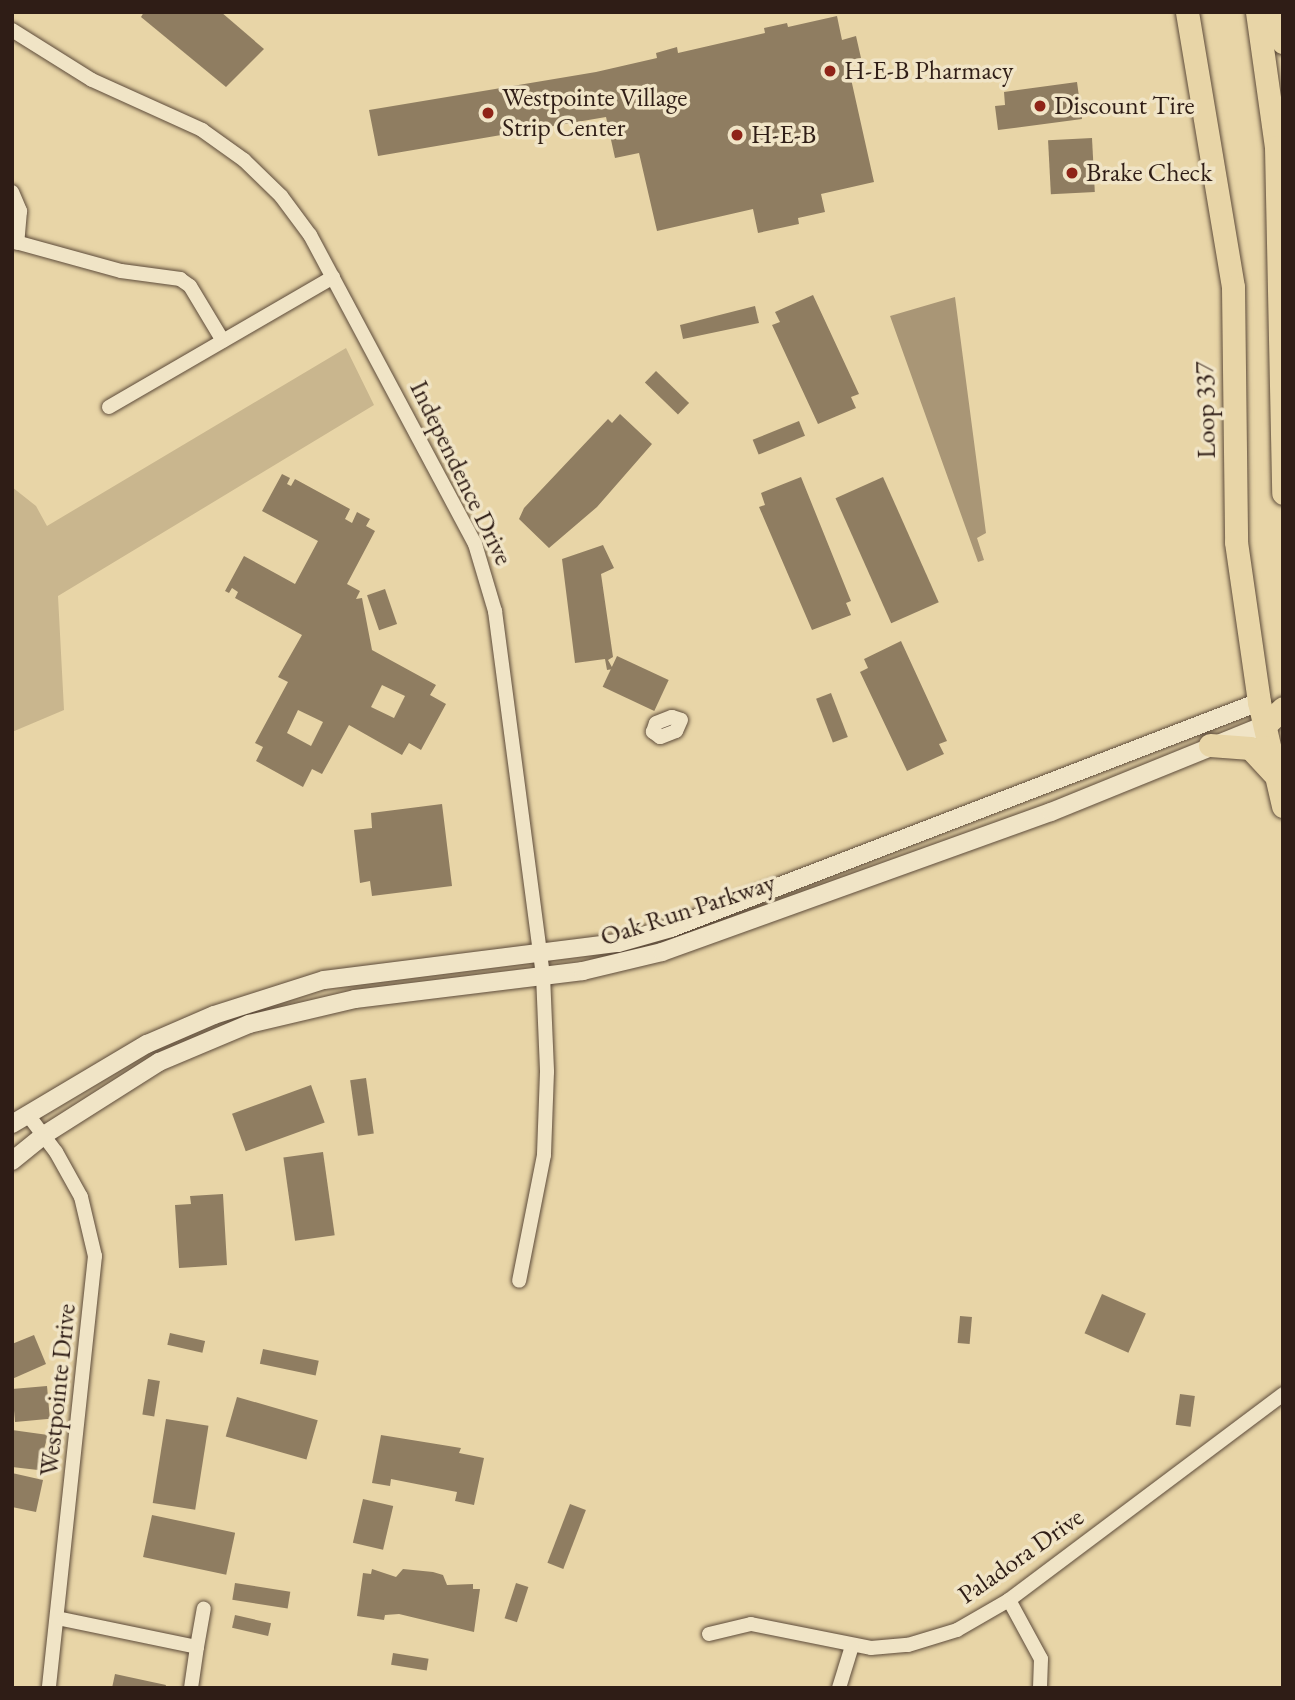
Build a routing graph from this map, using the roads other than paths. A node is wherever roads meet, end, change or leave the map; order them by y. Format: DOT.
graph roads {
  1 [pos="1178,12"];
  2 [pos="1187,12"];
  3 [pos="1257,12"];
  4 [pos="1276,12"];
  5 [pos="12,30"];
  6 [pos="1190,35"];
  7 [pos="1283,42"];
  8 [pos="12,192"];
  9 [pos="15,242"];
  10 [pos="333,277"];
  11 [pos="223,341"];
  12 [pos="109,407"];
  13 [pos="1283,493"];
  14 [pos="1259,702"];
  15 [pos="1283,706"];
  16 [pos="1265,725"];
  17 [pos="1210,745"];
  18 [pos="1277,779"];
  19 [pos="1283,806"];
  20 [pos="540,950"];
  21 [pos="543,975"];
  22 [pos="20,1119"];
  23 [pos="44,1135"];
  24 [pos="12,1161"];
  25 [pos="520,1281"];
  26 [pos="1283,1394"];
  27 [pos="1009,1600"];
  28 [pos="204,1609"];
  29 [pos="57,1618"];
  30 [pos="709,1634"];
  31 [pos="852,1646"];
  32 [pos="197,1647"];
  33 [pos="49,1688"];
  34 [pos="191,1688"];
  35 [pos="839,1688"];
  36 [pos="1040,1688"];
  1 -- 6 [label="main road"];
  2 -- 6 [label="main road, Loop 337"];
  3 -- 13 [label="main road"];
  4 -- 7 [label="main road"];
  5 -- 10 [label="street, Independence Drive"];
  6 -- 14 [label="main road, Loop 337"];
  8 -- 9 [label="street"];
  9 -- 11 [label="street"];
  10 -- 11 [label="street"];
  10 -- 20 [label="street, Independence Drive"];
  11 -- 12 [label="street"];
  14 -- 15 [label="main road"];
  14 -- 16 [label="main road, Loop 337"];
  14 -- 20 [label="street, Oak Run Parkway"];
  15 -- 16 [label="main road"];
  16 -- 17 [label="street, Oak Run Parkway"];
  16 -- 18 [label="main road, Loop 337"];
  17 -- 18 [label="main road"];
  17 -- 21 [label="street, Oak Run Parkway"];
  18 -- 19 [label="main road, Loop 337"];
  20 -- 21 [label="street, Independence Drive"];
  20 -- 22 [label="street, Oak Run Parkway"];
  21 -- 23 [label="street, Oak Run Parkway"];
  21 -- 25 [label="street, Independence Drive"];
  22 -- 23 [label="street, Westpointe Drive"];
  23 -- 24 [label="street, Oak Run Parkway"];
  23 -- 29 [label="street, Westpointe Drive"];
  26 -- 27 [label="street, Paladora Drive"];
  27 -- 31 [label="street, Paladora Drive"];
  27 -- 36 [label="street"];
  28 -- 32 [label="street"];
  29 -- 32 [label="street"];
  29 -- 33 [label="street, Westpointe Drive"];
  30 -- 31 [label="street, Paladora Drive"];
  31 -- 35 [label="street"];
  32 -- 34 [label="street"];
}
